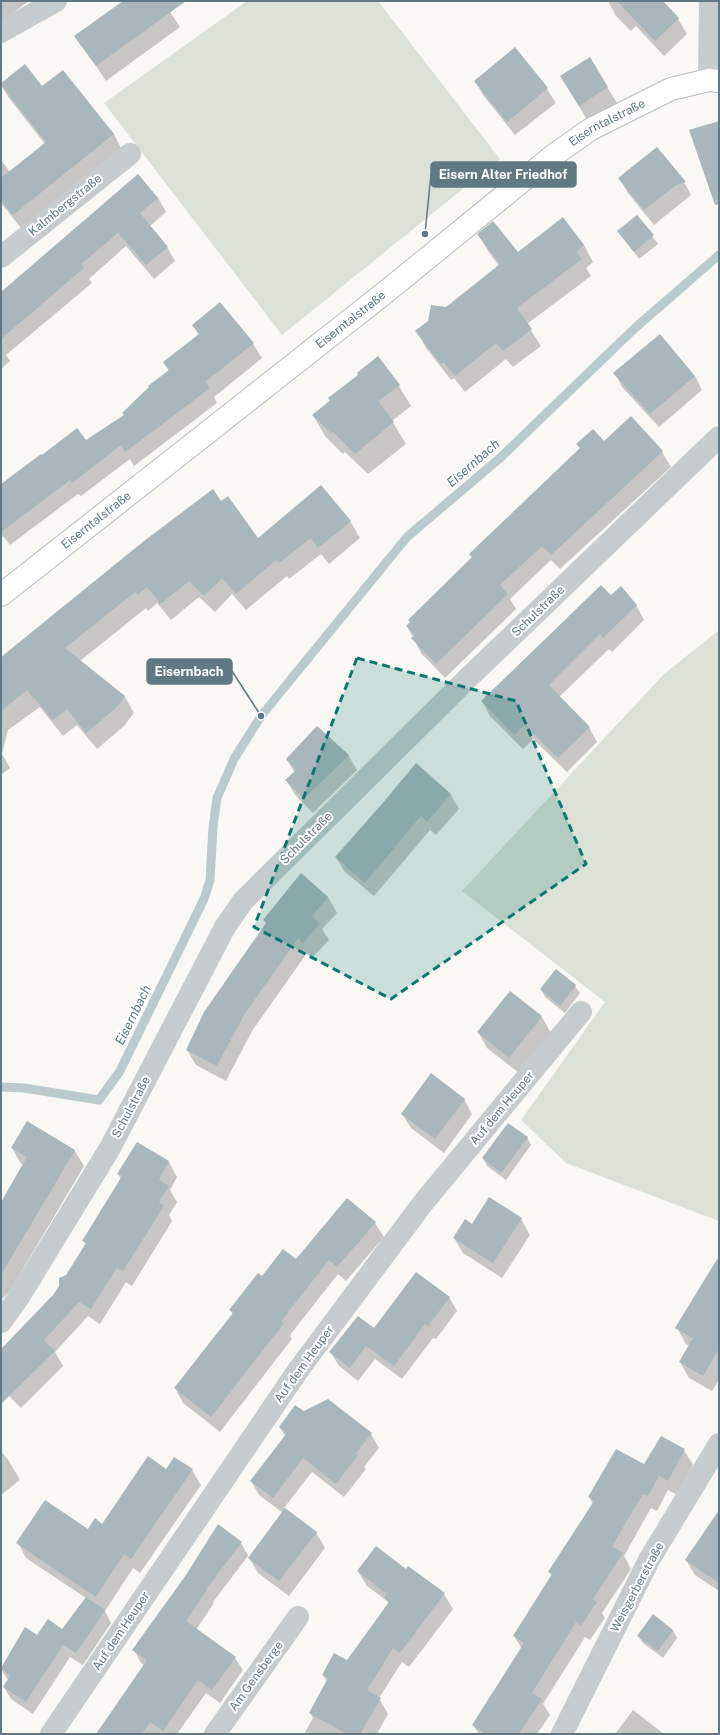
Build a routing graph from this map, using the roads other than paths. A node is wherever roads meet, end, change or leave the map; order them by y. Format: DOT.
graph roads {
  1 [pos="56,1"];
  2 [pos="710,1"];
  3 [pos="1,32"];
  4 [pos="714,81"];
  5 [pos="130,154"];
  6 [pos="1,257"];
  7 [pos="719,437"];
  8 [pos="1,595"];
  9 [pos="581,1012"];
  10 [pos="1,1322"];
  11 [pos="719,1444"];
  12 [pos="298,1617"];
  13 [pos="51,1734"];
  14 [pos="215,1734"];
  15 [pos="562,1734"];
  1 -- 3 [label="street"];
  2 -- 4 [label="street"];
  4 -- 8 [label="main road, Eiserntalstraße"];
  5 -- 6 [label="street, Kalmbergstraße"];
  7 -- 10 [label="street, Schulstraße"];
  9 -- 13 [label="street, Auf dem Heuper"];
  11 -- 15 [label="street, Weisgerberstraße"];
  12 -- 14 [label="street, Am Gensberge"];
}
